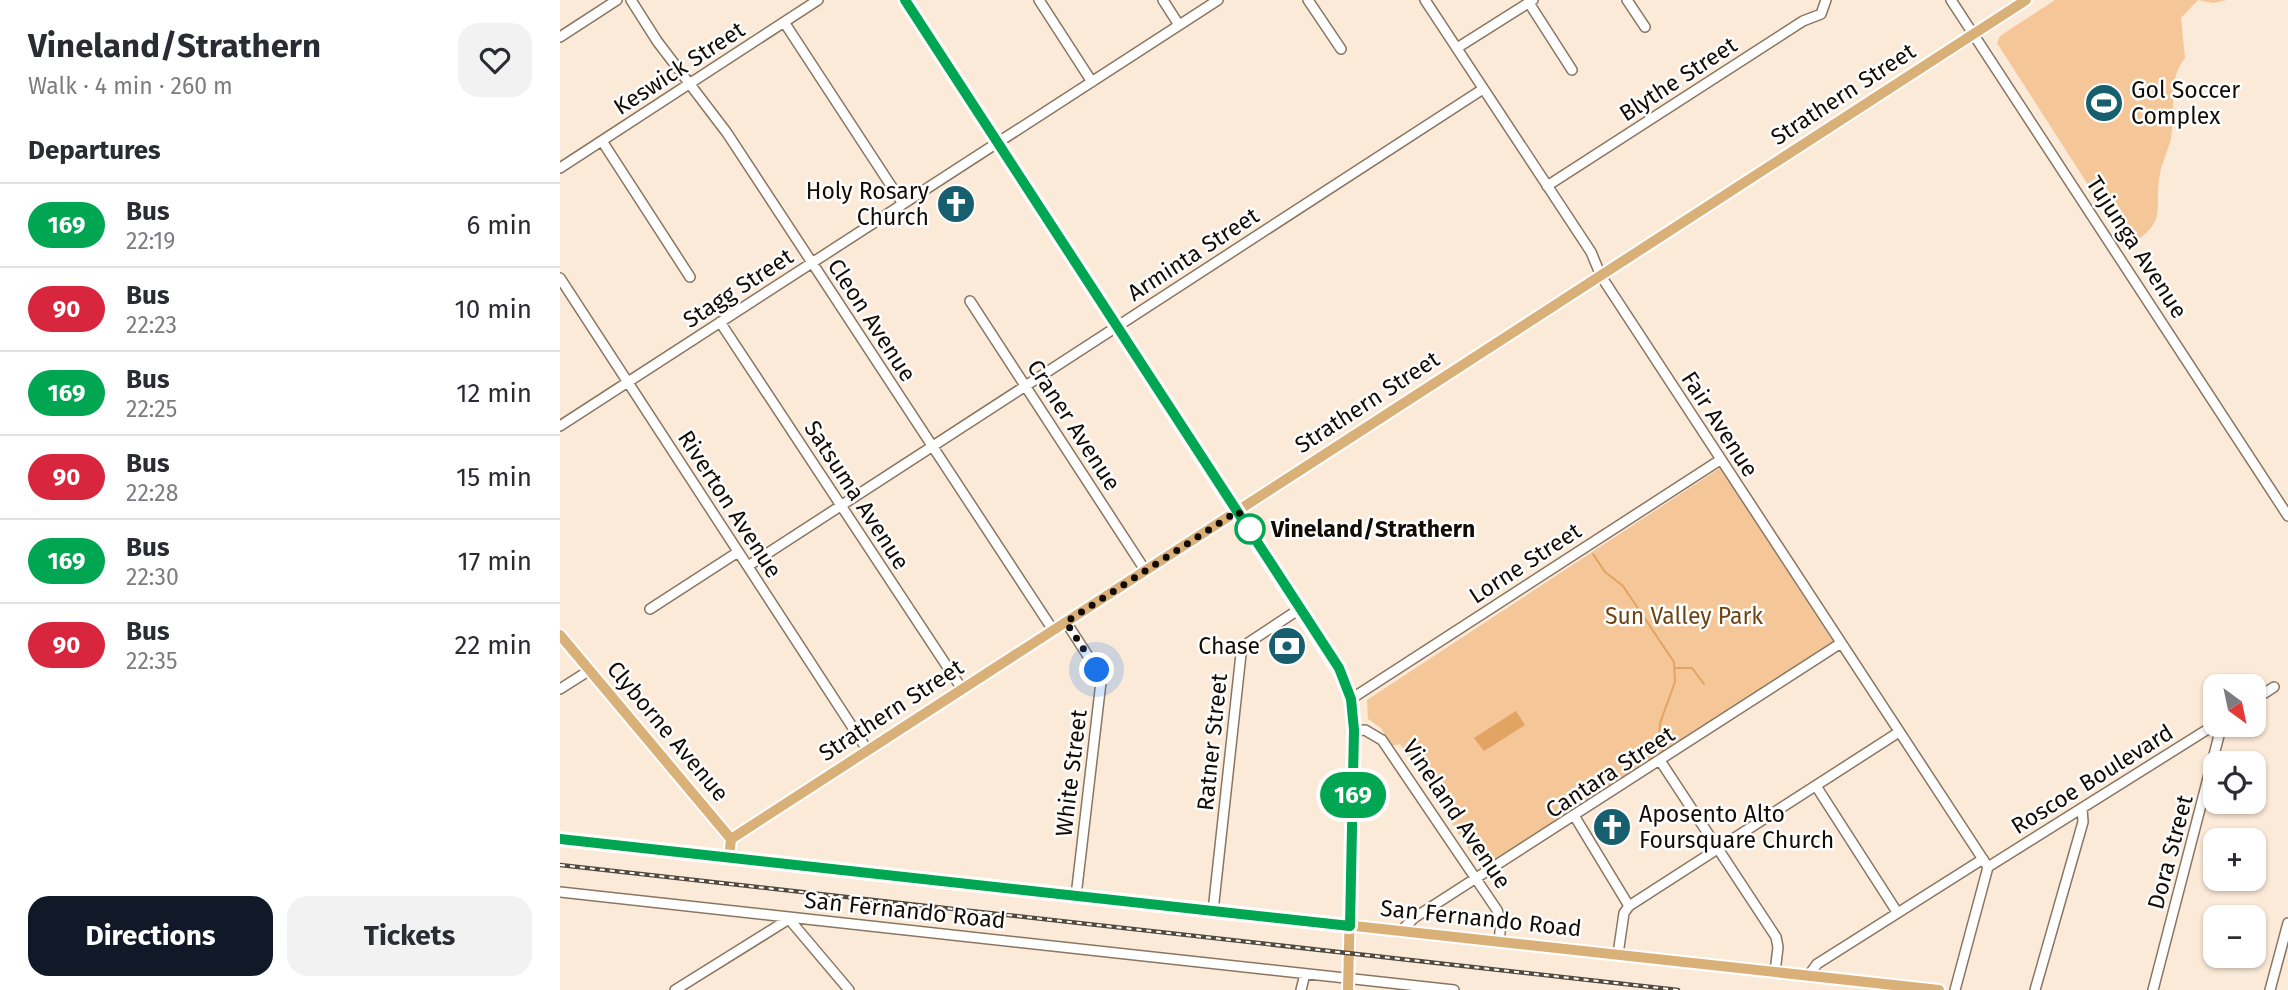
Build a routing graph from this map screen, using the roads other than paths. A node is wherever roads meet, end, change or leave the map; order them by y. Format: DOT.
graph roads {
  1 [pos="617,0"];
  2 [pos="631,0"];
  3 [pos="818,0"];
  4 [pos="905,0"];
  5 [pos="1039,0"];
  6 [pos="1163,0"];
  7 [pos="1218,0"];
  8 [pos="1308,0"];
  9 [pos="1425,0"];
  10 [pos="1628,0"];
  11 [pos="1951,0"];
  12 [pos="2026,0"];
  13 [pos="1531,1"];
  14 [pos="1825,2"];
  15 [pos="784,22"];
  16 [pos="1179,25"];
  17 [pos="1645,27"];
  18 [pos="1974,33"];
  19 [pos="560,37"];
  20 [pos="1457,48"];
  21 [pos="1341,49"];
  22 [pos="1572,70"];
  23 [pos="1092,82"];
  24 [pos="690,83"];
  25 [pos="1483,89"];
  26 [pos="602,141"];
  27 [pos="998,143"];
  28 [pos="560,167"];
  29 [pos="1547,186"];
  30 [pos="903,204"];
  31 [pos="812,263"];
  32 [pos="1601,276"];
  33 [pos="690,277"];
  34 [pos="560,278"];
  35 [pos="564,293"];
  36 [pos="970,301"];
  37 [pos="720,322"];
  38 [pos="1117,327"];
  39 [pos="628,382"];
  40 [pos="1026,386"];
  41 [pos="560,426"];
  42 [pos="933,448"];
  43 [pos="1720,460"];
  44 [pos="841,506"];
  45 [pos="1238,511"];
  46 [pos="2288,516"];
  47 [pos="738,552"];
  48 [pos="748,566"];
  49 [pos="1145,570"];
  50 [pos="1301,608"];
  51 [pos="649,609"];
  52 [pos="1066,622"];
  53 [pos="1053,630"];
  54 [pos="560,635"];
  55 [pos="1840,643"];
  56 [pos="590,670"];
  57 [pos="2274,687"];
  58 [pos="560,689"];
  59 [pos="962,689"];
  60 [pos="2266,692"];
  61 [pos="1351,699"];
  62 [pos="1354,730"];
  63 [pos="1899,732"];
  64 [pos="2203,732"];
  65 [pos="2219,737"];
  66 [pos="868,751"];
  67 [pos="1661,762"];
  68 [pos="1816,786"];
  69 [pos="2082,808"];
  70 [pos="1576,817"];
  71 [pos="560,839"];
  72 [pos="731,839"];
  73 [pos="1718,848"];
  74 [pos="729,858"];
  75 [pos="1986,863"];
  76 [pos="1474,878"];
  77 [pos="560,892"];
  78 [pos="1076,897"];
  79 [pos="1629,906"];
  80 [pos="1213,911"];
  81 [pos="1897,912"];
  82 [pos="789,919"];
  83 [pos="2288,923"];
  84 [pos="1350,926"];
  85 [pos="1400,932"];
  86 [pos="1499,942"];
  87 [pos="1618,954"];
  88 [pos="1775,972"];
  89 [pos="1305,974"];
  90 [pos="1809,975"];
  91 [pos="1348,978"];
  92 [pos="674,990"];
  93 [pos="849,990"];
  94 [pos="1301,990"];
  95 [pos="1348,990"];
  96 [pos="1454,990"];
  97 [pos="1939,990"];
  98 [pos="1955,990"];
  99 [pos="2035,990"];
  100 [pos="2153,990"];
  101 [pos="2270,990"];
  1 -- 19 [label="street"];
  2 -- 24 [label="street, Cleon Avenue"];
  3 -- 15 [label="street, Keswick Street"];
  4 -- 27 [label="main road"];
  5 -- 23 [label="street"];
  6 -- 16 [label="street"];
  7 -- 16 [label="street, Stagg Street"];
  8 -- 21 [label="street"];
  9 -- 20 [label="street, Fair Avenue"];
  10 -- 17 [label="street"];
  11 -- 18 [label="street, Tujunga Avenue"];
  12 -- 18 [label="main road, Strathern Street"];
  13 -- 20 [label="street"];
  13 -- 22 [label="street"];
  14 -- 29 [label="street, Blythe Street"];
  15 -- 24 [label="street, Keswick Street"];
  15 -- 30 [label="street"];
  16 -- 23 [label="street, Stagg Street"];
  18 -- 32 [label="main road, Strathern Street"];
  18 -- 46 [label="street, Tujunga Avenue"];
  20 -- 25 [label="street, Fair Avenue"];
  23 -- 27 [label="street, Stagg Street"];
  24 -- 26 [label="street, Keswick Street"];
  24 -- 31 [label="street, Cleon Avenue"];
  25 -- 29 [label="street, Fair Avenue"];
  25 -- 38 [label="street, Arminta Street"];
  26 -- 28 [label="street, Keswick Street"];
  26 -- 33 [label="street"];
  27 -- 30 [label="street, Stagg Street"];
  27 -- 38 [label="main road"];
  29 -- 32 [label="street, Fair Avenue"];
  30 -- 31 [label="street, Stagg Street"];
  31 -- 37 [label="street, Stagg Street"];
  31 -- 42 [label="street, Cleon Avenue"];
  32 -- 43 [label="street, Fair Avenue"];
  32 -- 45 [label="main road, Strathern Street"];
  34 -- 35 [label="street, Riverton Avenue"];
  35 -- 39 [label="street, Riverton Avenue"];
  36 -- 40 [label="street, Craner Avenue"];
  37 -- 39 [label="street, Stagg Street"];
  37 -- 44 [label="street, Satsuma Avenue"];
  38 -- 40 [label="street, Arminta Street"];
  38 -- 45 [label="main road"];
  39 -- 41 [label="street, Stagg Street"];
  39 -- 47 [label="street, Riverton Avenue"];
  40 -- 42 [label="street, Arminta Street"];
  40 -- 49 [label="street, Craner Avenue"];
  42 -- 44 [label="street, Arminta Street"];
  42 -- 53 [label="street, Cleon Avenue"];
  43 -- 55 [label="street, Fair Avenue"];
  43 -- 61 [label="street, Lorne Street"];
  44 -- 48 [label="street, Arminta Street"];
  44 -- 59 [label="street, Satsuma Avenue"];
  45 -- 49 [label="main road, Strathern Street"];
  45 -- 50 [label="main road"];
  47 -- 48 [label="street, Riverton Avenue"];
  47 -- 51 [label="street"];
  48 -- 66 [label="street, Riverton Avenue"];
  49 -- 52 [label="main road, Strathern Street"];
  50 -- 61 [label="main road"];
  50 -- 80 [label="street, Ratner Street"];
  52 -- 53 [label="main road, Strathern Street"];
  52 -- 78 [label="street, White Street"];
  53 -- 59 [label="main road, Strathern Street"];
  54 -- 56 [label="main road, Clyborne Avenue"];
  55 -- 63 [label="street, Fair Avenue"];
  55 -- 67 [label="street, Cantara Street"];
  56 -- 58 [label="street"];
  56 -- 72 [label="main road, Clyborne Avenue"];
  57 -- 60 [label="street"];
  59 -- 66 [label="main road, Strathern Street"];
  61 -- 62 [label="main road"];
  62 -- 76 [label="street, Vineland Avenue"];
  62 -- 84 [label="main road"];
  63 -- 68 [label="street"];
  63 -- 75 [label="street, Fair Avenue"];
  64 -- 69 [label="street, Roscoe Boulevard"];
  65 -- 100 [label="street, Dora Street"];
  66 -- 72 [label="main road, Strathern Street"];
  67 -- 70 [label="street, Cantara Street"];
  67 -- 73 [label="street"];
  68 -- 73 [label="street"];
  68 -- 81 [label="street"];
  69 -- 75 [label="street, Roscoe Boulevard"];
  69 -- 99 [label="street"];
  70 -- 76 [label="street, Cantara Street"];
  70 -- 79 [label="street"];
  71 -- 74 [label="main road, San Fernando Road"];
  72 -- 74 [label="main road"];
  73 -- 79 [label="street"];
  73 -- 88 [label="street"];
  74 -- 78 [label="main road, San Fernando Road"];
  75 -- 81 [label="street, Roscoe Boulevard"];
  75 -- 98 [label="street"];
  76 -- 85 [label="street, Cantara Street"];
  76 -- 86 [label="street, Vineland Avenue"];
  77 -- 82 [label="street, San Fernando Road"];
  78 -- 80 [label="main road, San Fernando Road"];
  79 -- 87 [label="street"];
  80 -- 84 [label="main road, San Fernando Road"];
  81 -- 90 [label="street, Roscoe Boulevard"];
  82 -- 89 [label="street, San Fernando Road"];
  82 -- 92 [label="street"];
  82 -- 93 [label="street"];
  83 -- 101 [label="street"];
  84 -- 85 [label="main road, San Fernando Road"];
  84 -- 91 [label="main road"];
  85 -- 86 [label="main road, San Fernando Road"];
  86 -- 87 [label="main road, San Fernando Road"];
  87 -- 88 [label="main road, San Fernando Road"];
  88 -- 90 [label="main road, San Fernando Road"];
  89 -- 91 [label="street, San Fernando Road"];
  89 -- 94 [label="street"];
  90 -- 97 [label="main road, San Fernando Road"];
  91 -- 95 [label="main road"];
  91 -- 96 [label="street, San Fernando Road"];
}
